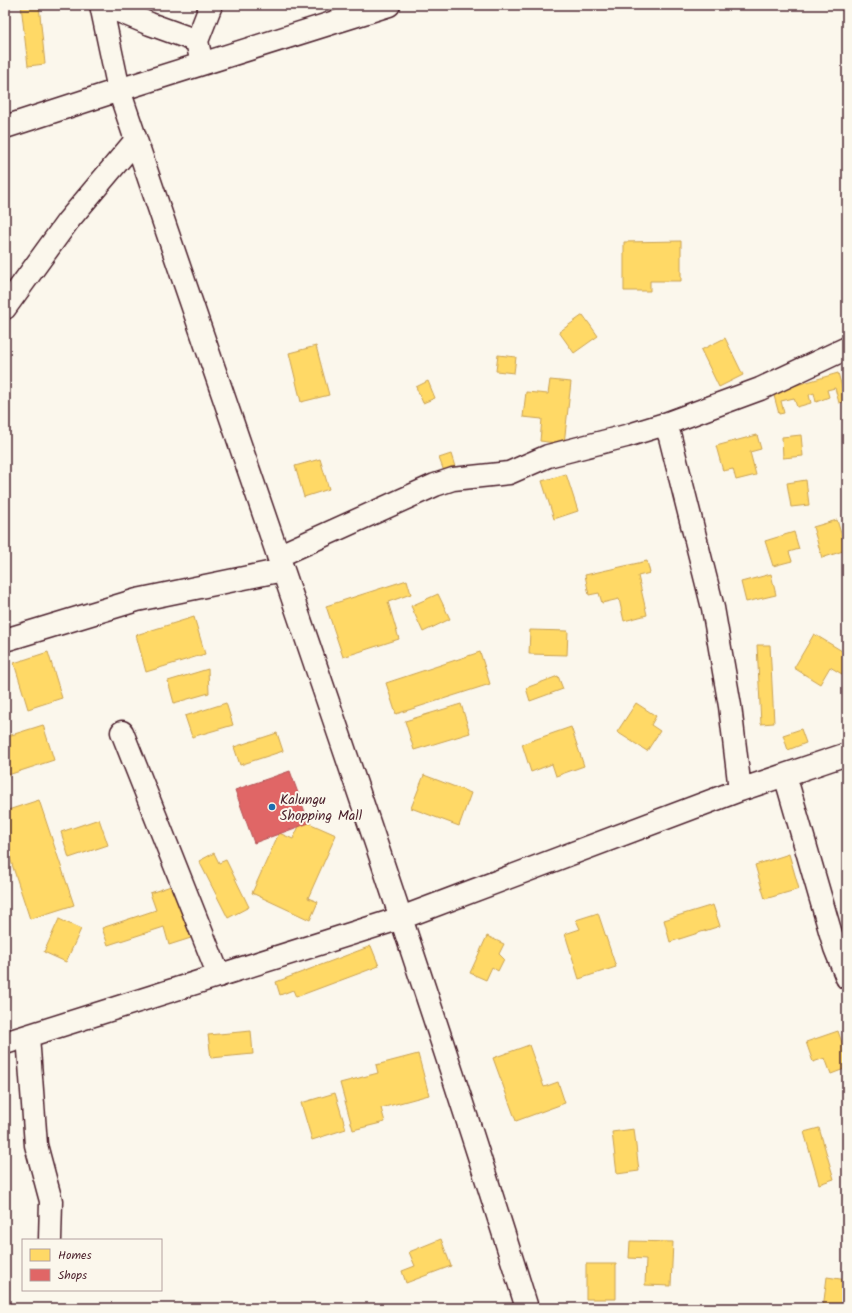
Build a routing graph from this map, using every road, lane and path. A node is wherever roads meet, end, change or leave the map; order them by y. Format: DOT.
graph roads {
  1 [pos="101,5"];
  2 [pos="104,5"];
  3 [pos="211,5"];
  4 [pos="389,5"];
  5 [pos="197,41"];
  6 [pos="201,64"];
  7 [pos="119,90"];
  8 [pos="5,127"];
  9 [pos="136,140"];
  10 [pos="5,308"];
  11 [pos="847,348"];
  12 [pos="665,424"];
  13 [pos="280,563"];
  14 [pos="5,640"];
  15 [pos="122,732"];
  16 [pos="847,754"];
  17 [pos="785,775"];
  18 [pos="740,790"];
  19 [pos="401,918"];
  20 [pos="219,976"];
  21 [pos="847,978"];
  22 [pos="28,1036"];
  23 [pos="5,1043"];
  24 [pos="50,1239"];
  25 [pos="528,1308"];
  1 -- 7 [label="street"];
  2 -- 5 [label="street"];
  3 -- 5 [label="street"];
  4 -- 6 [label="street"];
  5 -- 6 [label="street"];
  6 -- 7 [label="street"];
  7 -- 8 [label="street"];
  7 -- 9 [label="street"];
  9 -- 10 [label="street"];
  9 -- 13 [label="street"];
  11 -- 12 [label="street"];
  12 -- 13 [label="street"];
  12 -- 18 [label="street"];
  13 -- 14 [label="street"];
  13 -- 19 [label="street"];
  15 -- 20 [label="street"];
  16 -- 17 [label="street"];
  17 -- 18 [label="street"];
  17 -- 21 [label="street"];
  18 -- 19 [label="street"];
  19 -- 20 [label="street"];
  19 -- 25 [label="street"];
  20 -- 22 [label="street"];
  22 -- 23 [label="street"];
  22 -- 24 [label="street"];
}
